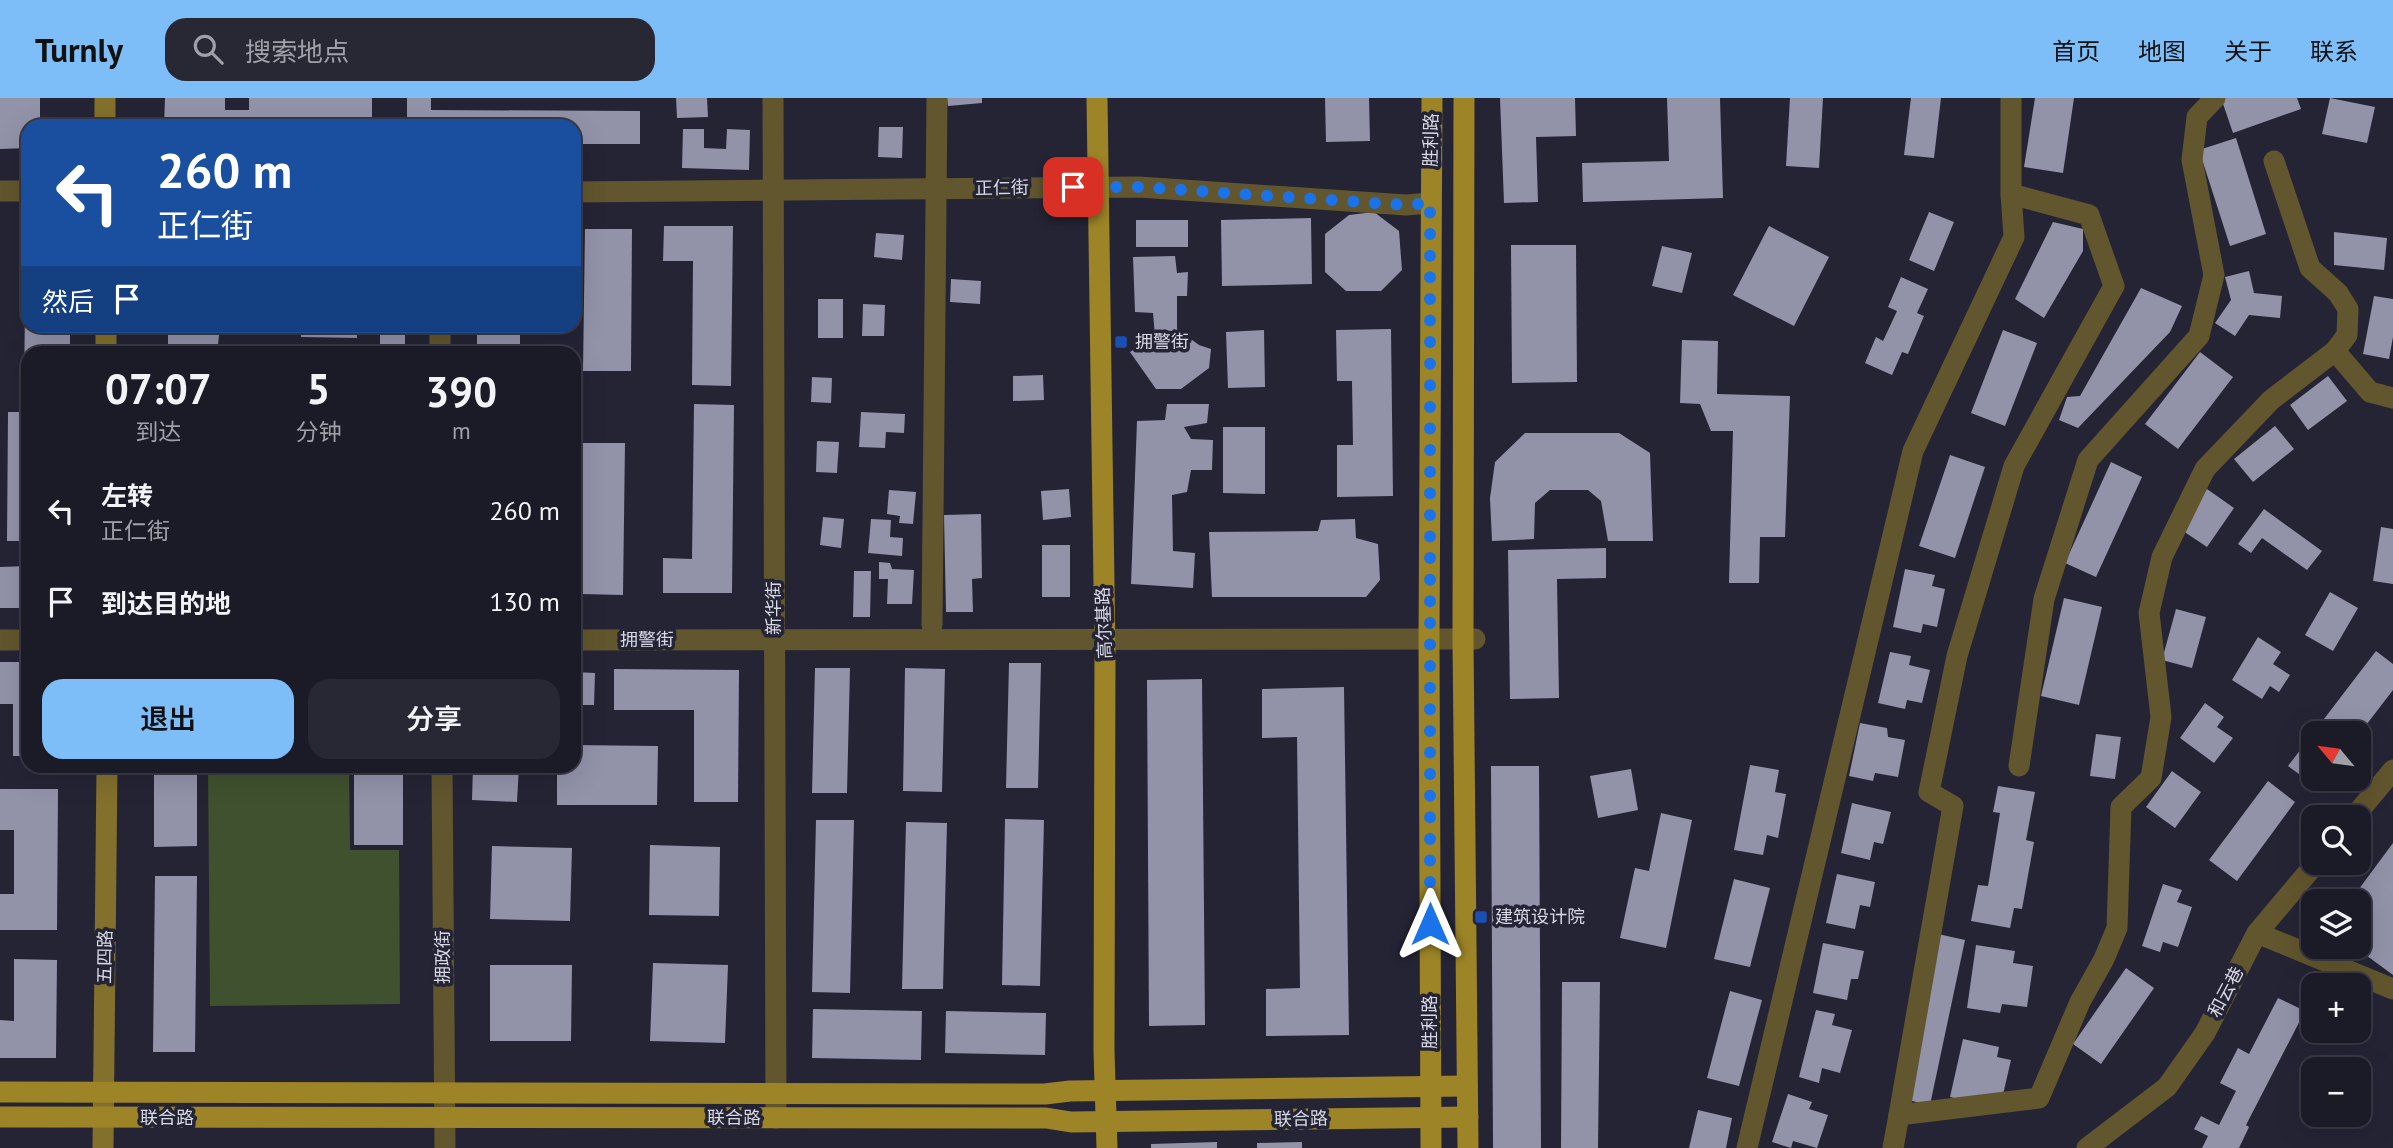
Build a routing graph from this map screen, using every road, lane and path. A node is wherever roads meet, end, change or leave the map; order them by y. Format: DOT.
graph roads {
  1 [pos="104,98"];
  2 [pos="773,98"];
  3 [pos="937,98"];
  4 [pos="1097,98"];
  5 [pos="1432,98"];
  6 [pos="1464,98"];
  7 [pos="2011,98"];
  8 [pos="2215,98"];
  9 [pos="105,119"];
  10 [pos="2274,161"];
  11 [pos="1097,187"];
  12 [pos="936,188"];
  13 [pos="0,191"];
  14 [pos="21,191"];
  15 [pos="773,191"];
  16 [pos="581,192"];
  17 [pos="2011,194"];
  18 [pos="1430,203"];
  19 [pos="2335,351"];
  20 [pos="2393,398"];
  21 [pos="932,625"];
  22 [pos="774,639"];
  23 [pos="1105,639"];
  24 [pos="1429,639"];
  25 [pos="1469,639"];
  26 [pos="0,640"];
  27 [pos="21,640"];
  28 [pos="581,640"];
  29 [pos="2019,766"];
  30 [pos="2393,770"];
  31 [pos="107,773"];
  32 [pos="442,773"];
  33 [pos="2364,805"];
  34 [pos="2306,875"];
  35 [pos="2257,933"];
  36 [pos="2393,989"];
  37 [pos="1430,1086"];
  38 [pos="1467,1086"];
  39 [pos="1105,1091"];
  40 [pos="0,1092"];
  41 [pos="103,1093"];
  42 [pos="444,1093"];
  43 [pos="775,1094"];
  44 [pos="1430,1115"];
  45 [pos="1899,1115"];
  46 [pos="1468,1117"];
  47 [pos="0,1118"];
  48 [pos="103,1118"];
  49 [pos="445,1118"];
  50 [pos="776,1118"];
  51 [pos="1106,1121"];
  52 [pos="103,1148"];
  53 [pos="445,1148"];
  54 [pos="1107,1148"];
  55 [pos="1431,1148"];
  56 [pos="1468,1148"];
  57 [pos="1746,1148"];
  58 [pos="1893,1148"];
  59 [pos="2087,1148"];
  1 -- 9 [label="main road"];
  2 -- 15 [label="street, 新华街"];
  3 -- 12 [label="street"];
  4 -- 11 [label="main road, 高尔基路"];
  5 -- 18 [label="main road, 胜利路"];
  6 -- 25 [label="main road, 胜利路"];
  7 -- 17 [label="street"];
  8 -- 29 [label="street"];
  10 -- 19 [label="street"];
  11 -- 12 [label="street, 正仁街"];
  11 -- 18 [label="street, 正仁街"];
  11 -- 23 [label="main road, 高尔基路"];
  12 -- 15 [label="street, 正仁街"];
  12 -- 21 [label="street"];
  13 -- 14 [label="street"];
  15 -- 16 [label="street, 正仁街"];
  15 -- 22 [label="street, 新华街"];
  17 -- 45 [label="street"];
  17 -- 57 [label="street"];
  18 -- 24 [label="main road, 胜利路"];
  19 -- 20 [label="street"];
  19 -- 45 [label="street"];
  22 -- 23 [label="street, 拥警街"];
  22 -- 28 [label="street, 拥警街"];
  22 -- 43 [label="street, 新华街"];
  23 -- 24 [label="street, 拥警街"];
  23 -- 39 [label="main road, 高尔基路"];
  24 -- 25 [label="street, 拥警街"];
  24 -- 37 [label="main road, 胜利路"];
  25 -- 38 [label="main road, 胜利路"];
  26 -- 27 [label="street"];
  30 -- 33 [label="street"];
  31 -- 41 [label="main road, 五四路"];
  32 -- 42 [label="street, 拥政街"];
  34 -- 35 [label="street, 和云巷"];
  35 -- 36 [label="street"];
  35 -- 59 [label="street, 和云巷"];
  37 -- 38 [label="main road, 联合路"];
  37 -- 39 [label="main road, 联合路"];
  37 -- 44 [label="main road, 胜利路"];
  38 -- 46 [label="main road, 胜利路"];
  39 -- 43 [label="main road, 联合路"];
  39 -- 51 [label="main road, 高尔基路"];
  40 -- 41 [label="main road, 联合路"];
  41 -- 42 [label="main road, 联合路"];
  41 -- 48 [label="main road, 五四路"];
  42 -- 43 [label="main road, 联合路"];
  42 -- 49 [label="street, 拥政街"];
  43 -- 50 [label="street, 新华街"];
  44 -- 46 [label="main road, 联合路"];
  44 -- 51 [label="main road, 联合路"];
  44 -- 55 [label="main road, 胜利路"];
  45 -- 58 [label="street"];
  46 -- 56 [label="main road, 胜利路"];
  47 -- 48 [label="main road, 联合路"];
  48 -- 49 [label="main road, 联合路"];
  48 -- 52 [label="main road, 五四路"];
  49 -- 50 [label="main road, 联合路"];
  49 -- 53 [label="street, 拥政街"];
  50 -- 51 [label="main road, 联合路"];
  51 -- 54 [label="main road, 高尔基路"];
}
